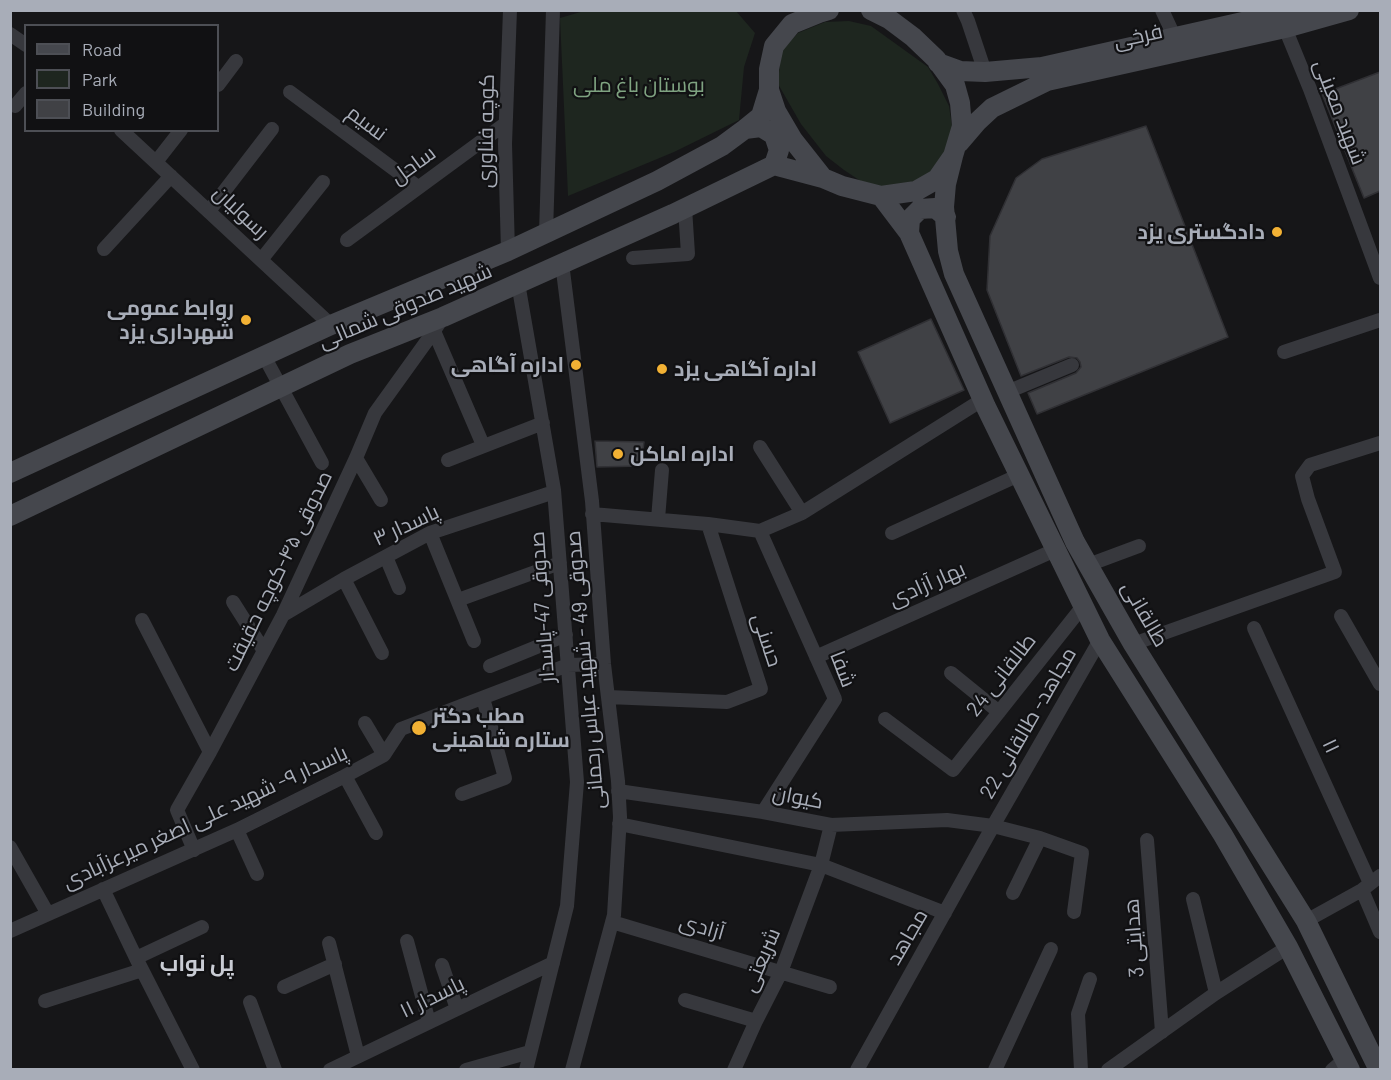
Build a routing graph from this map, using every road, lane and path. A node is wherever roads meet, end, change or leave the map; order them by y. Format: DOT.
graph roads {
  1 [pos="510,10"];
  2 [pos="553,10"];
  3 [pos="829,10"];
  4 [pos="871,10"];
  5 [pos="963,10"];
  6 [pos="1162,10"];
  7 [pos="1296,10"];
  8 [pos="1349,10"];
  9 [pos="812,14"];
  10 [pos="887,15"];
  11 [pos="1285,28"];
  12 [pos="10,34"];
  13 [pos="1175,38"];
  14 [pos="24,44"];
  15 [pos="236,61"];
  16 [pos="938,63"];
  17 [pos="985,72"];
  18 [pos="219,84"];
  19 [pos="769,90"];
  20 [pos="290,92"];
  21 [pos="24,95"];
  22 [pos="15,106"];
  23 [pos="505,124"];
  24 [pos="272,129"];
  25 [pos="745,129"];
  26 [pos="125,132"];
  27 [pos="179,132"];
  28 [pos="955,150"];
  29 [pos="156,162"];
  30 [pos="774,165"];
  31 [pos="171,176"];
  32 [pos="823,178"];
  33 [pos="323,182"];
  34 [pos="418,187"];
  35 [pos="881,196"];
  36 [pos="685,208"];
  37 [pos="209,211"];
  38 [pos="946,218"];
  39 [pos="546,232"];
  40 [pos="909,233"];
  41 [pos="346,240"];
  42 [pos="104,249"];
  43 [pos="508,251"];
  44 [pos="633,258"];
  45 [pos="1377,258"];
  46 [pos="261,260"];
  47 [pos="562,263"];
  48 [pos="1380,278"];
  49 [pos="518,283"];
  50 [pos="1380,321"];
  51 [pos="439,324"];
  52 [pos="331,325"];
  53 [pos="1284,352"];
  54 [pos="264,356"];
  55 [pos="1072,365"];
  56 [pos="280,387"];
  57 [pos="1007,392"];
  58 [pos="982,400"];
  59 [pos="543,423"];
  60 [pos="1380,443"];
  61 [pos="483,445"];
  62 [pos="760,447"];
  63 [pos="356,458"];
  64 [pos="448,460"];
  65 [pos="322,463"];
  66 [pos="662,470"];
  67 [pos="10,473"];
  68 [pos="1019,475"];
  69 [pos="554,492"];
  70 [pos="381,500"];
  71 [pos="802,513"];
  72 [pos="592,514"];
  73 [pos="10,516"];
  74 [pos="658,519"];
  75 [pos="708,524"];
  76 [pos="760,531"];
  77 [pos="430,533"];
  78 [pos="892,533"];
  79 [pos="1139,546"];
  80 [pos="1055,550"];
  81 [pos="386,557"];
  82 [pos="560,563"];
  83 [pos="1088,565"];
  84 [pos="344,579"];
  85 [pos="399,588"];
  86 [pos="458,600"];
  87 [pos="233,602"];
  88 [pos="1083,606"];
  89 [pos="283,615"];
  90 [pos="1341,616"];
  91 [pos="142,620"];
  92 [pos="1254,628"];
  93 [pos="566,635"];
  94 [pos="1100,640"];
  95 [pos="474,641"];
  96 [pos="1133,644"];
  97 [pos="264,651"];
  98 [pos="382,653"];
  99 [pos="816,657"];
  100 [pos="604,664"];
  101 [pos="490,666"];
  102 [pos="568,666"];
  103 [pos="951,673"];
  104 [pos="1380,684"];
  105 [pos="608,697"];
  106 [pos="483,698"];
  107 [pos="999,712"];
  108 [pos="885,719"];
  109 [pos="365,723"];
  110 [pos="210,752"];
  111 [pos="384,755"];
  112 [pos="345,776"];
  113 [pos="618,791"];
  114 [pos="462,794"];
  115 [pos="763,812"];
  116 [pos="619,824"];
  117 [pos="831,825"];
  118 [pos="993,826"];
  119 [pos="237,830"];
  120 [pos="376,833"];
  121 [pos="1040,838"];
  122 [pos="1147,840"];
  123 [pos="10,847"];
  124 [pos="194,850"];
  125 [pos="821,865"];
  126 [pos="257,874"];
  127 [pos="1371,883"];
  128 [pos="103,889"];
  129 [pos="1013,893"];
  130 [pos="1193,899"];
  131 [pos="1074,912"];
  132 [pos="945,913"];
  133 [pos="48,914"];
  134 [pos="1306,921"];
  135 [pos="612,922"];
  136 [pos="202,927"];
  137 [pos="10,931"];
  138 [pos="1380,932"];
  139 [pos="407,941"];
  140 [pos="329,943"];
  141 [pos="1288,946"];
  142 [pos="1051,949"];
  143 [pos="553,963"];
  144 [pos="139,964"];
  145 [pos="335,964"];
  146 [pos="442,965"];
  147 [pos="781,972"];
  148 [pos="1090,979"];
  149 [pos="284,987"];
  150 [pos="830,987"];
  151 [pos="1216,993"];
  152 [pos="685,1000"];
  153 [pos="45,1001"];
  154 [pos="250,1002"];
  155 [pos="457,1008"];
  156 [pos="756,1021"];
  157 [pos="429,1022"];
  158 [pos="1162,1032"];
  159 [pos="530,1052"];
  160 [pos="358,1056"];
  161 [pos="1342,1066"];
  162 [pos="193,1070"];
  163 [pos="275,1070"];
  164 [pos="330,1070"];
  165 [pos="466,1070"];
  166 [pos="525,1070"];
  167 [pos="572,1070"];
  168 [pos="734,1070"];
  169 [pos="857,1070"];
  170 [pos="994,1070"];
  171 [pos="1081,1070"];
  172 [pos="1108,1070"];
  173 [pos="1379,1070"];
  1 -- 23 [label="street, کوچه فناوری"];
  2 -- 39 [label="street"];
  3 -- 9 [label="main road"];
  4 -- 10 [label="main road, طالقانی"];
  5 -- 17 [label="street"];
  6 -- 13 [label="street"];
  7 -- 13 [label="main road, فرخی"];
  8 -- 11 [label="main road, فرخی"];
  9 -- 19 [label="main road"];
  10 -- 16 [label="main road, طالقانی"];
  11 -- 28 [label="main road, فرخی"];
  11 -- 45 [label="street, شهید معینی"];
  12 -- 14 [label="street"];
  13 -- 17 [label="main road, فرخی"];
  15 -- 18 [label="street"];
  16 -- 17 [label="main road, فرخی"];
  16 -- 28 [label="main road, طالقانی"];
  19 -- 25 [label="main road, شهید صدوقی شمالی"];
  19 -- 32 [label="main road"];
  20 -- 34 [label="street, نسیم"];
  21 -- 22 [label="street"];
  23 -- 34 [label="street, ساحل"];
  23 -- 43 [label="street, کوچه فناوری"];
  24 -- 37 [label="street"];
  25 -- 30 [label="main road"];
  25 -- 39 [label="main road, شهید صدوقی شمالی"];
  26 -- 29 [label="street, رسولیان"];
  27 -- 29 [label="street"];
  28 -- 35 [label="main road, فرخی"];
  28 -- 38 [label="main road, طالقانی"];
  29 -- 31 [label="street, رسولیان"];
  30 -- 32 [label="main road"];
  30 -- 36 [label="main road, شهید صدوقی شمالی"];
  31 -- 37 [label="street, رسولیان"];
  31 -- 42 [label="street"];
  32 -- 35 [label="main road"];
  33 -- 46 [label="street"];
  34 -- 41 [label="street, ساحل"];
  35 -- 40 [label="main road"];
  36 -- 44 [label="street"];
  36 -- 47 [label="main road, شهید صدوقی شمالی"];
  37 -- 46 [label="street, رسولیان"];
  38 -- 40 [label="main road"];
  38 -- 57 [label="main road, طالقانی"];
  39 -- 43 [label="main road, شهید صدوقی شمالی"];
  40 -- 58 [label="main road"];
  43 -- 52 [label="main road, شهید صدوقی شمالی"];
  45 -- 48 [label="street, شهید معینی"];
  46 -- 52 [label="street, رسولیان"];
  47 -- 49 [label="main road, شهید صدوقی شمالی"];
  47 -- 72 [label="street, صدوقی 49 - شهید عباس رحمانی"];
  49 -- 51 [label="main road, شهید صدوقی شمالی"];
  49 -- 59 [label="street, صدوقی 47-پاسدار"];
  50 -- 53 [label="street"];
  51 -- 56 [label="main road, شهید صدوقی شمالی"];
  51 -- 61 [label="street"];
  51 -- 63 [label="street, صدوقی ۴۵-کوچه حقیقت"];
  52 -- 54 [label="main road, شهید صدوقی شمالی"];
  54 -- 56 [label="street"];
  54 -- 67 [label="main road, شهید صدوقی شمالی"];
  55 -- 57 [label="street"];
  56 -- 65 [label="street"];
  56 -- 73 [label="main road, شهید صدوقی شمالی"];
  57 -- 83 [label="main road, طالقانی"];
  58 -- 68 [label="main road"];
  58 -- 71 [label="street"];
  59 -- 61 [label="street"];
  59 -- 69 [label="street, صدوقی 47-پاسدار"];
  60 -- 96 [label="street"];
  61 -- 64 [label="street"];
  62 -- 71 [label="street"];
  63 -- 70 [label="street"];
  63 -- 89 [label="street, صدوقی ۴۵-کوچه حقیقت"];
  66 -- 74 [label="street"];
  68 -- 78 [label="street"];
  68 -- 80 [label="main road"];
  69 -- 77 [label="street, پاسدار ۳"];
  69 -- 82 [label="street, صدوقی 47-پاسدار"];
  71 -- 76 [label="street"];
  72 -- 74 [label="street"];
  72 -- 100 [label="street, صدوقی 49 - شهید عباس رحمانی"];
  74 -- 75 [label="street"];
  75 -- 76 [label="street"];
  75 -- 105 [label="street, حسنی"];
  76 -- 99 [label="street, شفا"];
  77 -- 81 [label="street, پاسدار ۳"];
  77 -- 86 [label="street"];
  79 -- 83 [label="street"];
  80 -- 88 [label="main road"];
  80 -- 99 [label="street, بهار آزادی"];
  81 -- 84 [label="street, پاسدار ۳"];
  81 -- 85 [label="street"];
  82 -- 86 [label="street"];
  82 -- 93 [label="street, صدوقی 47-پاسدار"];
  83 -- 96 [label="main road, طالقانی"];
  84 -- 89 [label="street, پاسدار ۳"];
  84 -- 98 [label="street"];
  86 -- 95 [label="street"];
  87 -- 97 [label="street"];
  88 -- 94 [label="main road"];
  88 -- 107 [label="street, طالقانی 24"];
  89 -- 97 [label="street, صدوقی ۴۵-کوچه حقیقت"];
  90 -- 104 [label="street"];
  91 -- 110 [label="street"];
  92 -- 127 [label="street, ۱۱"];
  93 -- 101 [label="street"];
  93 -- 102 [label="street, صدوقی 47-پاسدار"];
  94 -- 118 [label="street, مجاهد- طالقانی 22"];
  94 -- 141 [label="main road"];
  96 -- 134 [label="main road, طالقانی"];
  97 -- 110 [label="street, صدوقی ۴۵-کوچه حقیقت"];
  99 -- 115 [label="street, شفا"];
  100 -- 102 [label="street, پاسدار ۹- شهید علی اصغر میرعزآبادی"];
  100 -- 105 [label="street, صدوقی 49 - شهید عباس رحمانی"];
  102 -- 106 [label="street, پاسدار ۹- شهید علی اصغر میرعزآبادی"];
  102 -- 143 [label="street, صدوقی 47-پاسدار"];
  103 -- 107 [label="street"];
  105 -- 113 [label="street, صدوقی 49 - شهید عباس رحمانی"];
  106 -- 111 [label="street, پاسدار ۹- شهید علی اصغر میرعزآبادی"];
  106 -- 114 [label="street"];
  107 -- 108 [label="street, طالقانی 24"];
  109 -- 111 [label="street"];
  110 -- 124 [label="street, صدوقی ۴۵-کوچه حقیقت"];
  111 -- 112 [label="street, پاسدار ۹- شهید علی اصغر میرعزآبادی"];
  112 -- 119 [label="street, پاسدار ۹- شهید علی اصغر میرعزآبادی"];
  112 -- 120 [label="street"];
  113 -- 115 [label="street, کیوان"];
  113 -- 116 [label="street, صدوقی 49 - شهید عباس رحمانی"];
  115 -- 117 [label="street, کیوان"];
  116 -- 125 [label="street"];
  116 -- 135 [label="street, صدوقی 49 - شهید عباس رحمانی"];
  117 -- 118 [label="street"];
  117 -- 125 [label="street, کیوان"];
  118 -- 121 [label="street"];
  118 -- 132 [label="street, مجاهد"];
  119 -- 124 [label="street, پاسدار ۹- شهید علی اصغر میرعزآبادی"];
  119 -- 126 [label="street"];
  121 -- 129 [label="street"];
  121 -- 131 [label="street"];
  122 -- 158 [label="street, هدایتی 3"];
  123 -- 133 [label="street"];
  124 -- 128 [label="street, پاسدار ۹- شهید علی اصغر میرعزآبادی"];
  125 -- 132 [label="street"];
  125 -- 147 [label="street, شریعتی"];
  127 -- 134 [label="street"];
  127 -- 138 [label="street, ۱۱"];
  128 -- 133 [label="street, پاسدار ۹- شهید علی اصغر میرعزآبادی"];
  128 -- 144 [label="street"];
  130 -- 151 [label="street"];
  132 -- 169 [label="street, مجاهد"];
  133 -- 137 [label="street, پاسدار ۹- شهید علی اصغر میرعزآبادی"];
  134 -- 173 [label="main road, طالقانی"];
  135 -- 147 [label="street, آزادی"];
  135 -- 167 [label="street, صدوقی 49 - شهید عباس رحمانی"];
  136 -- 144 [label="street"];
  139 -- 157 [label="street"];
  140 -- 145 [label="street"];
  141 -- 151 [label="street"];
  141 -- 161 [label="main road"];
  142 -- 170 [label="street"];
  143 -- 155 [label="street, پاسدار ۱۱"];
  143 -- 159 [label="street, صدوقی 47-پاسدار"];
  144 -- 153 [label="street"];
  144 -- 162 [label="street"];
  145 -- 149 [label="street"];
  145 -- 160 [label="street"];
  146 -- 155 [label="street"];
  147 -- 150 [label="street, آزادی"];
  147 -- 156 [label="street, شریعتی"];
  148 -- 171 [label="street"];
  151 -- 158 [label="street"];
  152 -- 156 [label="street"];
  154 -- 163 [label="street"];
  155 -- 157 [label="street, پاسدار ۱۱"];
  156 -- 168 [label="street, شریعتی"];
  157 -- 160 [label="street, پاسدار ۱۱"];
  158 -- 172 [label="street"];
  159 -- 165 [label="street"];
  159 -- 166 [label="street, صدوقی 47-پاسدار"];
  160 -- 164 [label="street, پاسدار ۱۱"];
}
